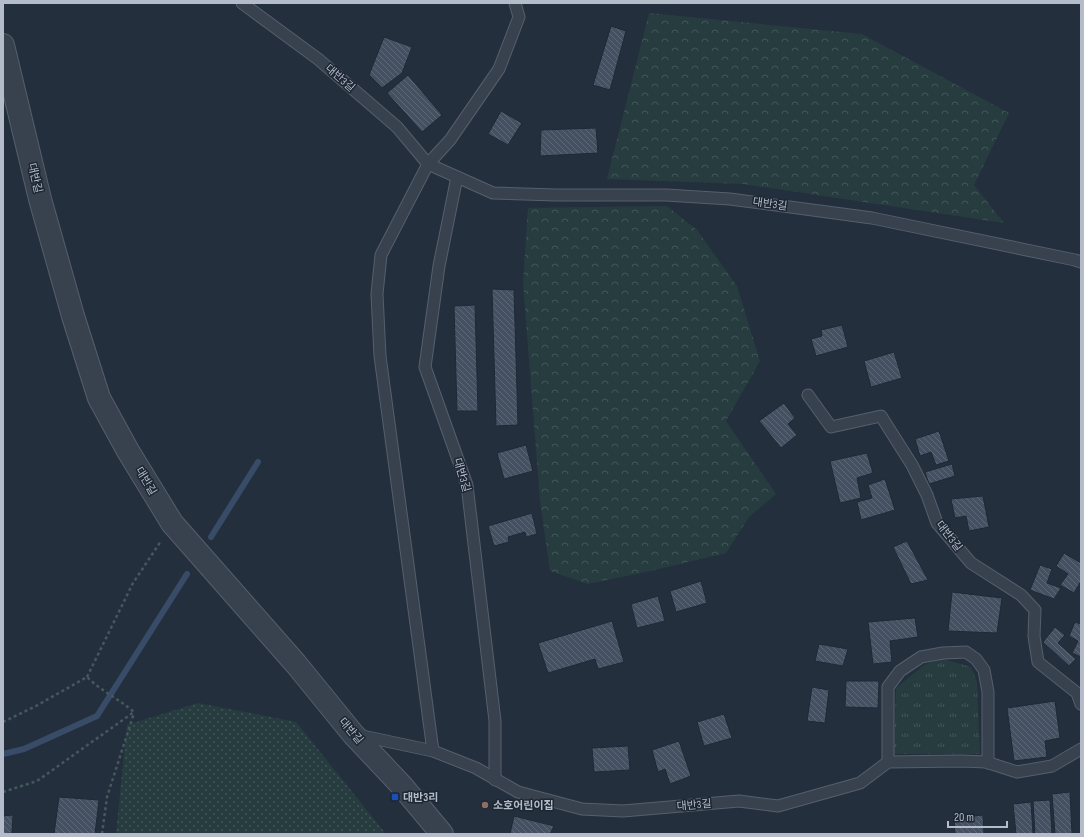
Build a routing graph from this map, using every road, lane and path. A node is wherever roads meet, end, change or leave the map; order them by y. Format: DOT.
graph roads {
  1 [pos="242,3"];
  2 [pos="515,3"];
  3 [pos="3,45"];
  4 [pos="428,164"];
  5 [pos="457,177"];
  6 [pos="1081,262"];
  7 [pos="808,395"];
  8 [pos="172,523"];
  9 [pos="87,677"];
  10 [pos="1081,704"];
  11 [pos="134,712"];
  12 [pos="3,722"];
  13 [pos="353,734"];
  14 [pos="1081,750"];
  15 [pos="433,751"];
  16 [pos="888,762"];
  17 [pos="988,763"];
  18 [pos="495,780"];
  19 [pos="3,792"];
  20 [pos="102,834"];
  21 [pos="442,834"];
  1 -- 4 [label="lane, 대반3길"];
  2 -- 4 [label="lane"];
  3 -- 8 [label="street, 대반길"];
  4 -- 5 [label="lane, 대반3길"];
  4 -- 15 [label="lane"];
  5 -- 6 [label="lane, 대반3길"];
  5 -- 18 [label="lane, 대반3길"];
  7 -- 10 [label="lane, 대반3길"];
  8 -- 9 [label="path"];
  8 -- 13 [label="street, 대반길"];
  9 -- 11 [label="path"];
  9 -- 12 [label="path"];
  11 -- 19 [label="path"];
  11 -- 20 [label="path"];
  13 -- 15 [label="lane, 대반3길"];
  13 -- 21 [label="street, 대반길"];
  14 -- 17 [label="lane"];
  15 -- 18 [label="lane, 대반3길"];
  16 -- 17 [label="lane"];
  16 -- 17 [label="lane"];
  16 -- 18 [label="lane, 대반3길"];
}
